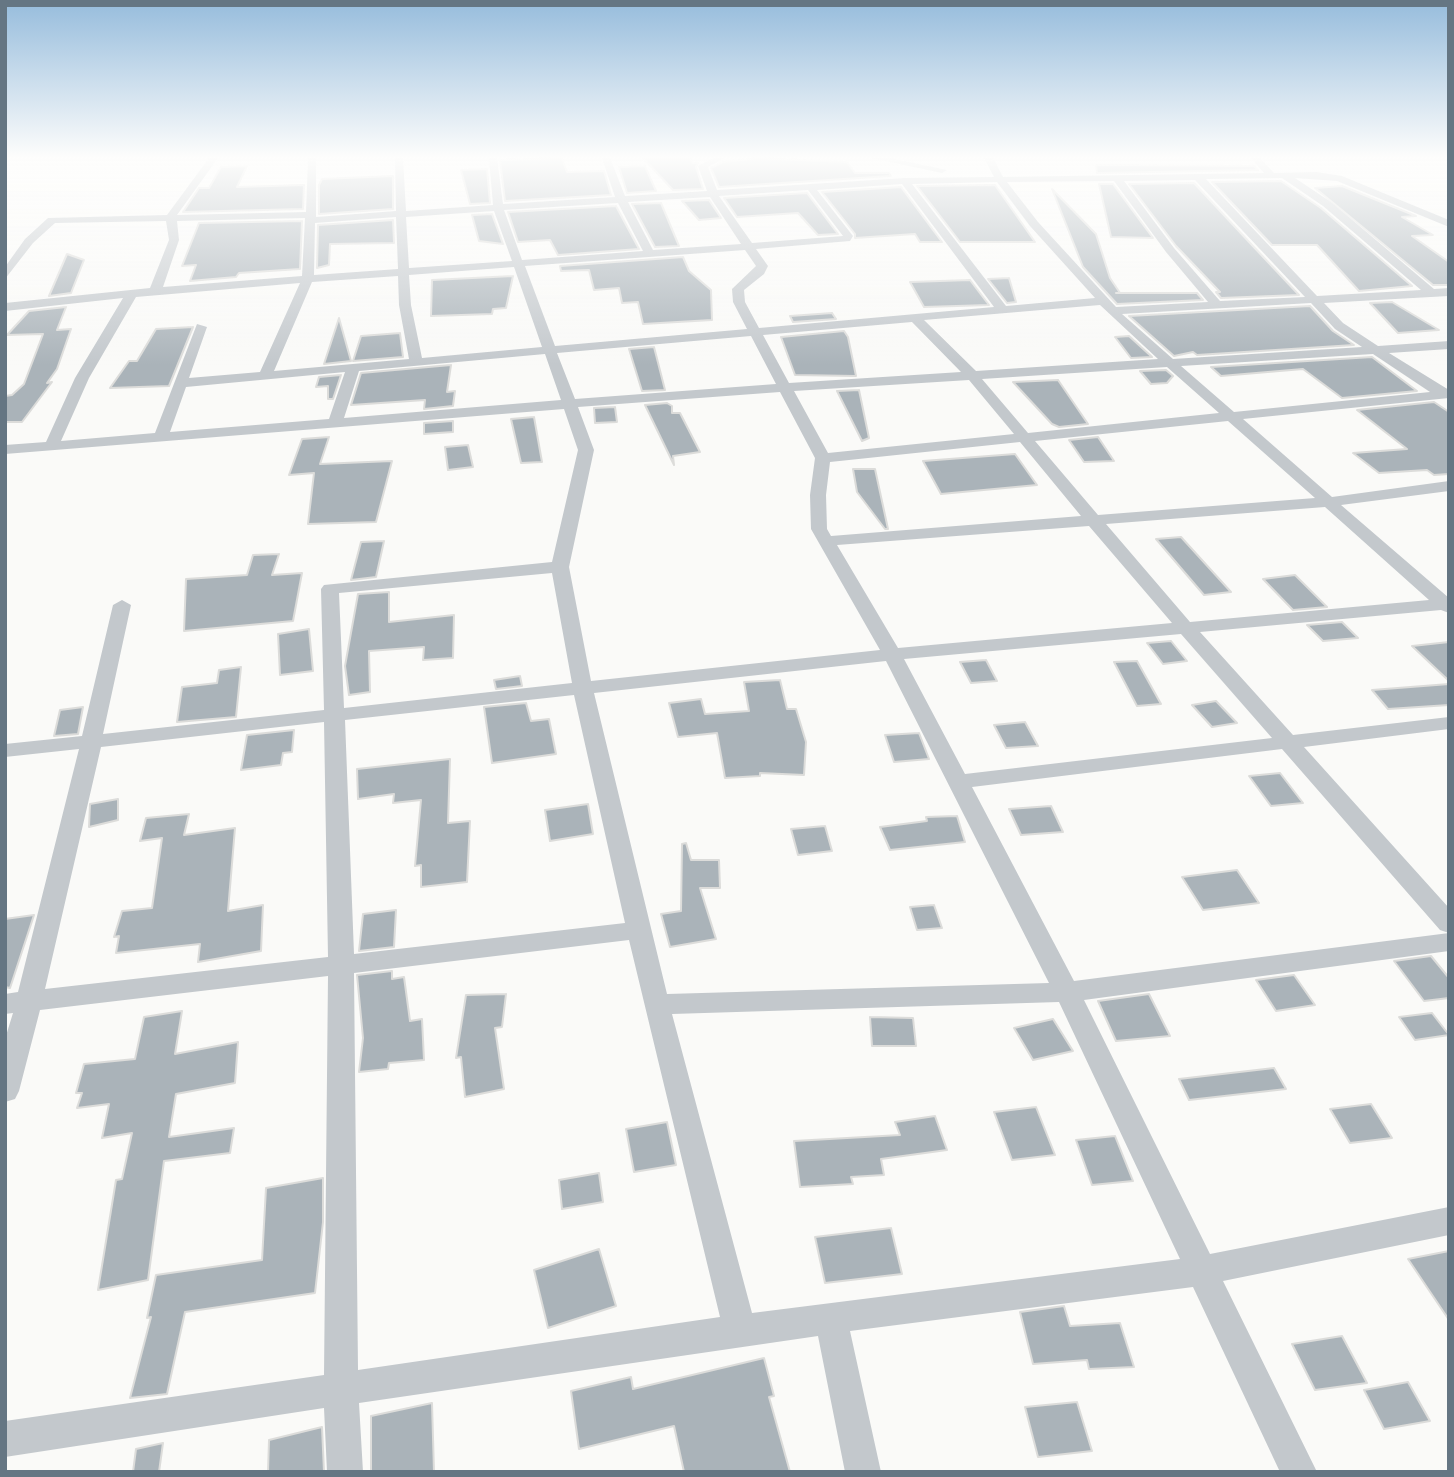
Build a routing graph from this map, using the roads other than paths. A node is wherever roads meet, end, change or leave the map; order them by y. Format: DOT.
graph roads {
  1 [pos="44,227"];
  2 [pos="172,227"];
  3 [pos="310,227"];
  4 [pos="403,227"];
  5 [pos="505,227"];
  6 [pos="636,227"];
  7 [pos="736,227"];
  8 [pos="841,227"];
  9 [pos="940,227"];
  10 [pos="1037,227"];
  11 [pos="1153,227"];
  12 [pos="1244,227"];
  13 [pos="1354,227"];
  14 [pos="750,247"];
  15 [pos="650,254"];
  16 [pos="519,265"];
  17 [pos="403,274"];
  18 [pos="5,276"];
  19 [pos="307,281"];
  20 [pos="155,292"];
  21 [pos="1430,292"];
  22 [pos="1449,292"];
  23 [pos="132,294"];
  24 [pos="1310,299"];
  25 [pos="1216,304"];
  26 [pos="1107,306"];
  27 [pos="5,307"];
  28 [pos="1001,308"];
  29 [pos="914,316"];
  30 [pos="201,327"];
  31 [pos="754,330"];
  32 [pos="1449,345"];
  33 [pos="551,349"];
  34 [pos="1374,351"];
  35 [pos="416,360"];
  36 [pos="1169,364"];
  37 [pos="354,366"];
  38 [pos="266,374"];
  39 [pos="973,376"];
  40 [pos="180,383"];
  41 [pos="786,387"];
  42 [pos="1446,394"];
  43 [pos="569,405"];
  44 [pos="1226,415"];
  45 [pos="334,425"];
  46 [pos="160,439"];
  47 [pos="1024,439"];
  48 [pos="51,447"];
  49 [pos="5,450"];
  50 [pos="823,458"];
  51 [pos="1449,486"];
  52 [pos="1328,502"];
  53 [pos="1093,521"];
  54 [pos="827,541"];
  55 [pos="560,567"];
  56 [pos="122,605"];
  57 [pos="1447,606"];
  58 [pos="1186,629"];
  59 [pos="892,654"];
  60 [pos="583,689"];
  61 [pos="333,714"];
  62 [pos="1449,723"];
  63 [pos="89,741"];
  64 [pos="1285,741"];
  65 [pos="5,751"];
  66 [pos="958,782"];
  67 [pos="1449,924"];
  68 [pos="640,930"];
  69 [pos="1449,942"];
  70 [pos="342,964"];
  71 [pos="1067,992"];
  72 [pos="17,1002"];
  73 [pos="656,1004"];
  74 [pos="5,1091"];
  75 [pos="1449,1221"];
  76 [pos="1200,1271"];
  77 [pos="831,1318"];
  78 [pos="740,1329"];
  79 [pos="341,1389"];
  80 [pos="5,1439"];
  81 [pos="345,1472"];
  82 [pos="863,1472"];
  83 [pos="1299,1472"];
  1 -- 18 [label="street"];
  2 -- 20 [label="street"];
  3 -- 19 [label="street"];
  4 -- 17 [label="street"];
  5 -- 16 [label="street"];
  6 -- 15 [label="street"];
  7 -- 14 [label="street"];
  8 -- 14 [label="street"];
  9 -- 28 [label="street"];
  10 -- 26 [label="street"];
  11 -- 25 [label="street"];
  12 -- 24 [label="street"];
  13 -- 21 [label="street"];
  14 -- 15 [label="street"];
  14 -- 31 [label="street"];
  15 -- 16 [label="street"];
  16 -- 17 [label="street"];
  16 -- 33 [label="street"];
  17 -- 19 [label="street"];
  17 -- 35 [label="street"];
  19 -- 20 [label="street"];
  19 -- 38 [label="street"];
  20 -- 23 [label="street"];
  21 -- 22 [label="street"];
  21 -- 24 [label="street"];
  23 -- 27 [label="street"];
  23 -- 48 [label="street"];
  24 -- 25 [label="street"];
  24 -- 34 [label="street"];
  25 -- 26 [label="street"];
  26 -- 28 [label="street"];
  26 -- 36 [label="street"];
  28 -- 29 [label="street"];
  29 -- 31 [label="street"];
  29 -- 39 [label="street"];
  30 -- 40 [label="street"];
  31 -- 33 [label="street"];
  31 -- 41 [label="street"];
  32 -- 34 [label="street"];
  33 -- 35 [label="street"];
  33 -- 43 [label="street"];
  34 -- 36 [label="street"];
  34 -- 42 [label="street"];
  35 -- 37 [label="street"];
  36 -- 39 [label="street"];
  36 -- 44 [label="street"];
  37 -- 38 [label="street"];
  37 -- 45 [label="street"];
  38 -- 40 [label="street"];
  39 -- 41 [label="street"];
  39 -- 47 [label="street"];
  40 -- 46 [label="street"];
  41 -- 43 [label="street"];
  41 -- 50 [label="street"];
  42 -- 44 [label="street"];
  43 -- 45 [label="street"];
  43 -- 55 [label="street"];
  44 -- 47 [label="street"];
  44 -- 52 [label="street"];
  45 -- 46 [label="street"];
  46 -- 48 [label="street"];
  47 -- 50 [label="street"];
  47 -- 53 [label="street"];
  48 -- 49 [label="street"];
  50 -- 54 [label="street"];
  51 -- 52 [label="street"];
  52 -- 53 [label="street"];
  52 -- 57 [label="street"];
  53 -- 54 [label="street"];
  53 -- 58 [label="street"];
  54 -- 59 [label="street"];
  55 -- 60 [label="street"];
  55 -- 61 [label="street"];
  56 -- 63 [label="street"];
  57 -- 58 [label="street"];
  58 -- 59 [label="street"];
  58 -- 64 [label="street"];
  59 -- 60 [label="street"];
  59 -- 66 [label="street"];
  60 -- 61 [label="street"];
  60 -- 68 [label="street"];
  61 -- 63 [label="street"];
  61 -- 70 [label="street"];
  62 -- 64 [label="street"];
  63 -- 65 [label="street"];
  63 -- 72 [label="street"];
  64 -- 66 [label="street"];
  64 -- 67 [label="street"];
  66 -- 71 [label="street"];
  68 -- 70 [label="street"];
  68 -- 73 [label="street"];
  69 -- 71 [label="street"];
  70 -- 72 [label="street"];
  70 -- 79 [label="street"];
  71 -- 73 [label="street"];
  71 -- 76 [label="street"];
  72 -- 74 [label="street"];
  73 -- 78 [label="street"];
  75 -- 76 [label="street"];
  76 -- 77 [label="street"];
  76 -- 83 [label="street"];
  77 -- 78 [label="street"];
  77 -- 82 [label="street"];
  78 -- 79 [label="street"];
  79 -- 80 [label="street"];
  79 -- 81 [label="street"];
}
